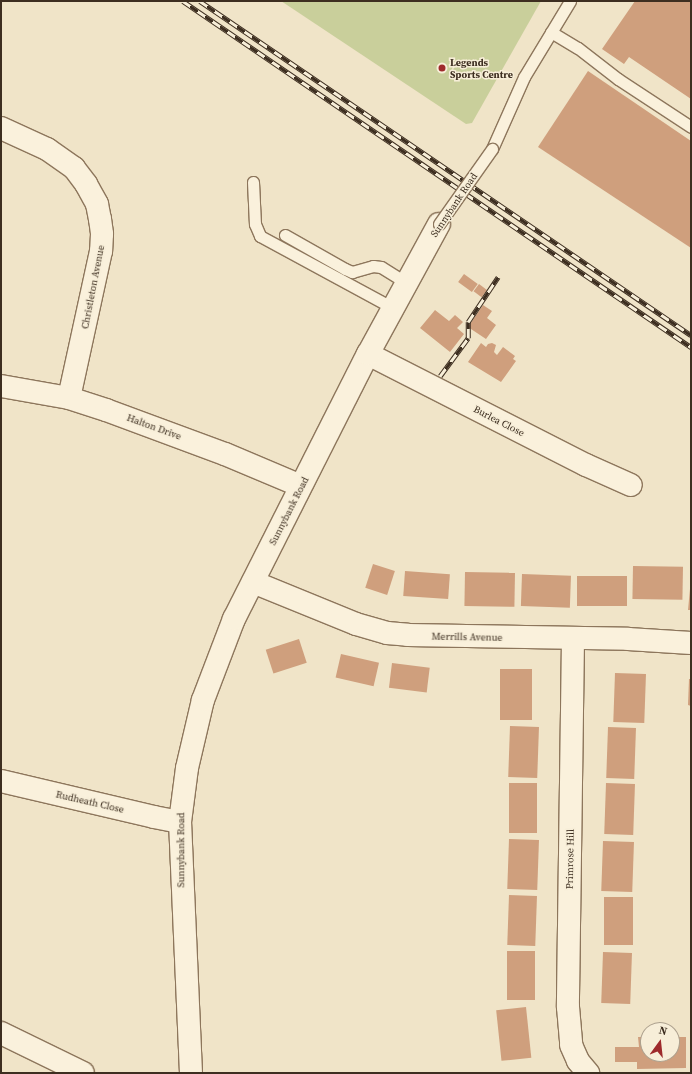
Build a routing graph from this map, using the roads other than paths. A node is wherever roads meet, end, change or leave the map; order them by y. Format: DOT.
graph roads {
  1 [pos="570,1"];
  2 [pos="551,32"];
  3 [pos="691,127"];
  4 [pos="1,128"];
  5 [pos="253,182"];
  6 [pos="439,224"];
  7 [pos="285,235"];
  8 [pos="407,283"];
  9 [pos="393,308"];
  10 [pos="368,354"];
  11 [pos="1,386"];
  12 [pos="69,398"];
  13 [pos="630,485"];
  14 [pos="301,486"];
  15 [pos="253,582"];
  16 [pos="573,639"];
  17 [pos="691,643"];
  18 [pos="1,781"];
  19 [pos="180,822"];
  20 [pos="1,1033"];
  21 [pos="83,1073"];
  22 [pos="191,1073"];
  23 [pos="588,1073"];
  1 -- 2 [label="lane, Sunnybank Road"];
  2 -- 3 [label="lane"];
  2 -- 6 [label="lane, Sunnybank Road, bridge"];
  4 -- 12 [label="street, Christleton Avenue"];
  5 -- 9 [label="lane"];
  6 -- 8 [label="street, Sunnybank Road"];
  7 -- 8 [label="lane"];
  8 -- 9 [label="street, Sunnybank Road"];
  9 -- 10 [label="street, Sunnybank Road"];
  10 -- 13 [label="street, Burlea Close"];
  10 -- 14 [label="street, Sunnybank Road"];
  11 -- 12 [label="street, Halton Drive"];
  12 -- 14 [label="street, Halton Drive"];
  14 -- 15 [label="street, Sunnybank Road"];
  15 -- 16 [label="street, Merrills Avenue"];
  15 -- 19 [label="street, Sunnybank Road"];
  16 -- 17 [label="street, Merrills Avenue"];
  16 -- 23 [label="street, Primrose Hill"];
  18 -- 19 [label="street, Rudheath Close"];
  19 -- 22 [label="street, Sunnybank Road"];
  20 -- 21 [label="street"];
}
